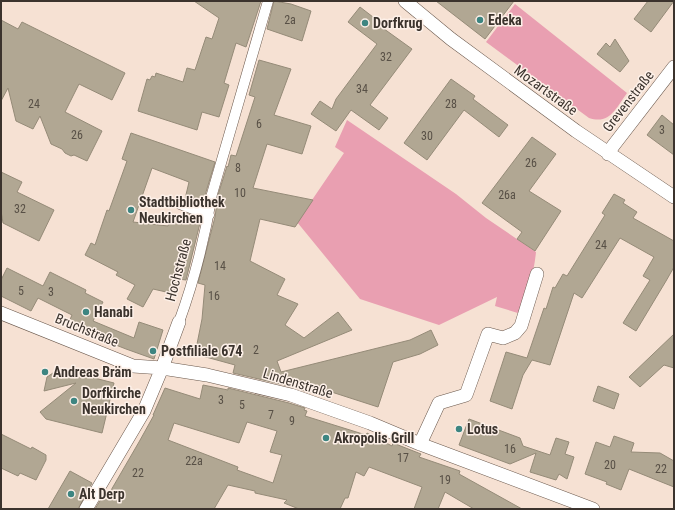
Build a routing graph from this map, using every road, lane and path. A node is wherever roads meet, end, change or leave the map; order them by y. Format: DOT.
graph roads {
  1 [pos="268,1"];
  2 [pos="405,1"];
  3 [pos="674,67"];
  4 [pos="608,154"];
  5 [pos="674,197"];
  6 [pos="180,204"];
  7 [pos="208,215"];
  8 [pos="537,274"];
  9 [pos="1,313"];
  10 [pos="179,322"];
  11 [pos="162,368"];
  12 [pos="420,444"];
  13 [pos="89,504"];
  14 [pos="593,509"];
  1 -- 7 [label="street, Hochstraße"];
  2 -- 4 [label="street, Mozartstraße"];
  3 -- 4 [label="street, Grevenstraße"];
  4 -- 5 [label="street, Mozartstraße"];
  6 -- 7 [label="street"];
  7 -- 10 [label="street, Hochstraße"];
  8 -- 12 [label="street"];
  9 -- 11 [label="street, Bruchstraße"];
  10 -- 11 [label="street, Hochstraße"];
  11 -- 12 [label="street, Lindenstraße"];
  11 -- 13 [label="street, Hochstraße"];
  12 -- 14 [label="street, Lindenstraße"];
}
